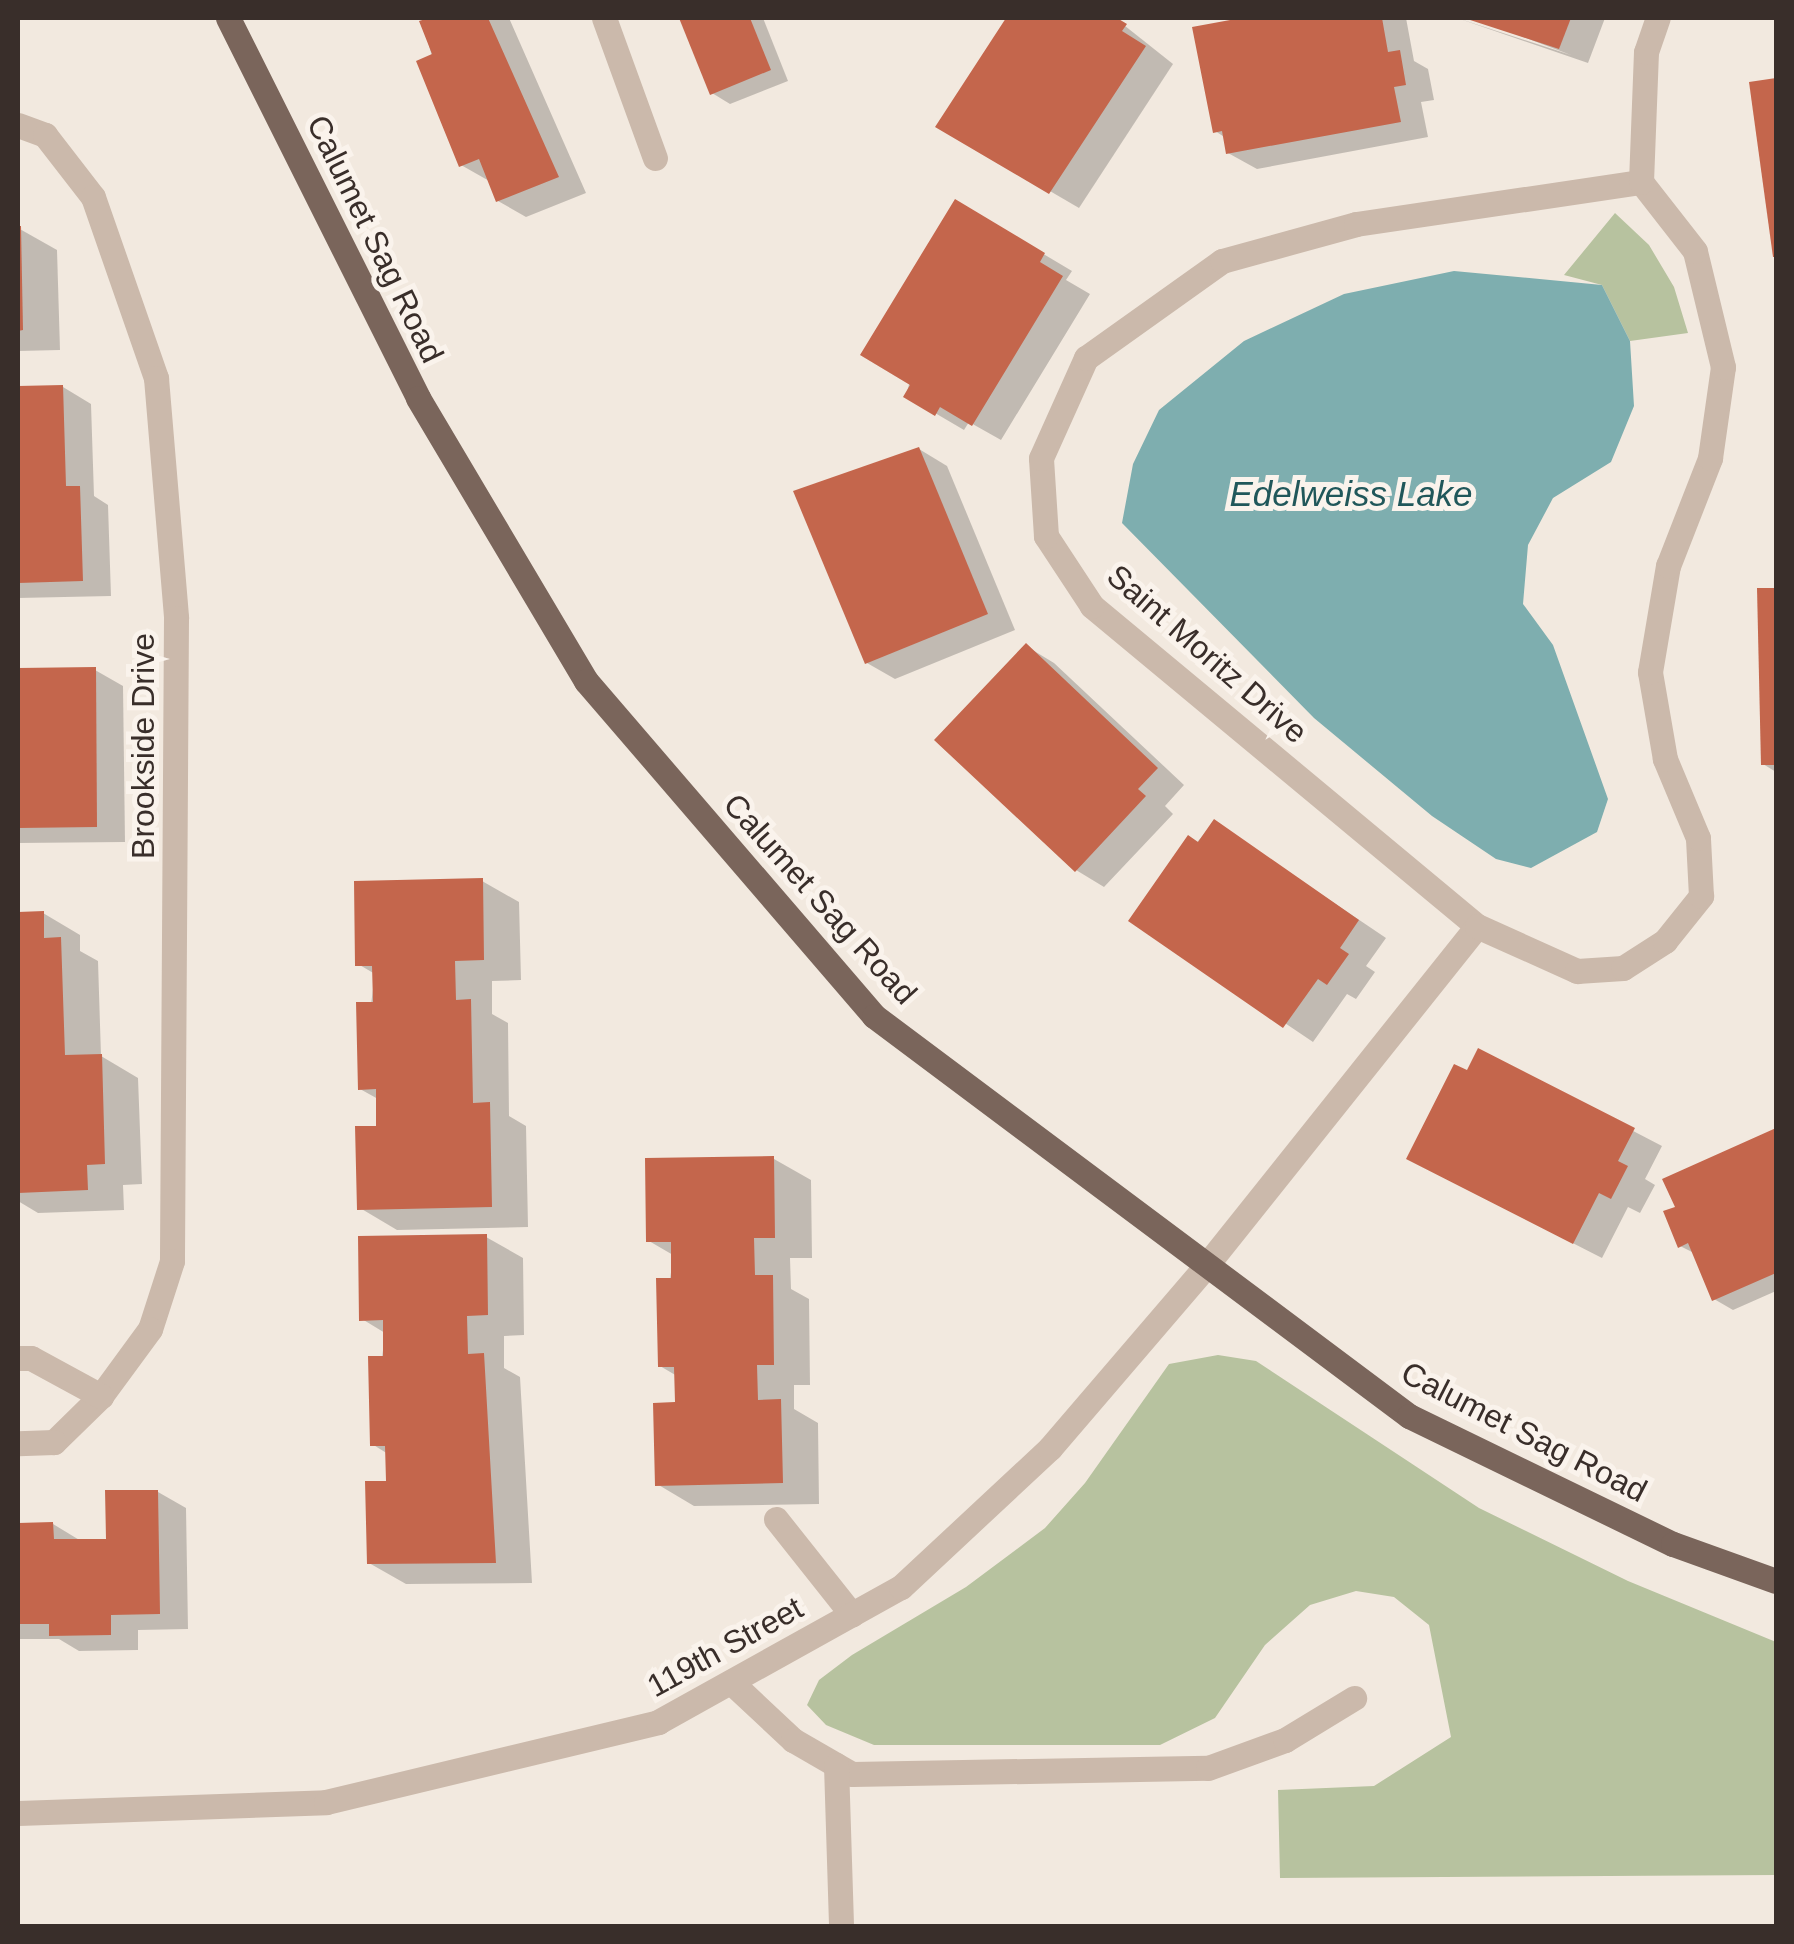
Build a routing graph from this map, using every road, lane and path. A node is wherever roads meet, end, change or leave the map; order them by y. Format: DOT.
graph roads {
  1 [pos="228,18"];
  2 [pos="604,18"];
  3 [pos="1658,18"];
  4 [pos="18,125"];
  5 [pos="655,158"];
  6 [pos="1642,182"];
  7 [pos="1477,926"];
  8 [pos="1205,1267"];
  9 [pos="18,1358"];
  10 [pos="101,1396"];
  11 [pos="18,1443"];
  12 [pos="776,1519"];
  13 [pos="1776,1581"];
  14 [pos="852,1614"];
  15 [pos="731,1682"];
  16 [pos="1354,1698"];
  17 [pos="836,1764"];
  18 [pos="18,1813"];
  19 [pos="842,1926"];
  1 -- 8 [label="main road, Calumet Sag Road"];
  2 -- 5 [label="street"];
  3 -- 6 [label="street"];
  4 -- 10 [label="street, Brookside Drive"];
  6 -- 7 [label="street, Saint Moritz Drive"];
  6 -- 7 [label="street, Saint Moritz Drive"];
  7 -- 8 [label="street"];
  8 -- 13 [label="main road, Calumet Sag Road"];
  8 -- 14 [label="street, 119th Street"];
  9 -- 10 [label="street"];
  10 -- 11 [label="street, Brookside Drive"];
  12 -- 14 [label="street"];
  14 -- 15 [label="street, 119th Street"];
  15 -- 17 [label="street"];
  15 -- 18 [label="street, 119th Street"];
  16 -- 17 [label="street"];
  17 -- 19 [label="street"];
}
